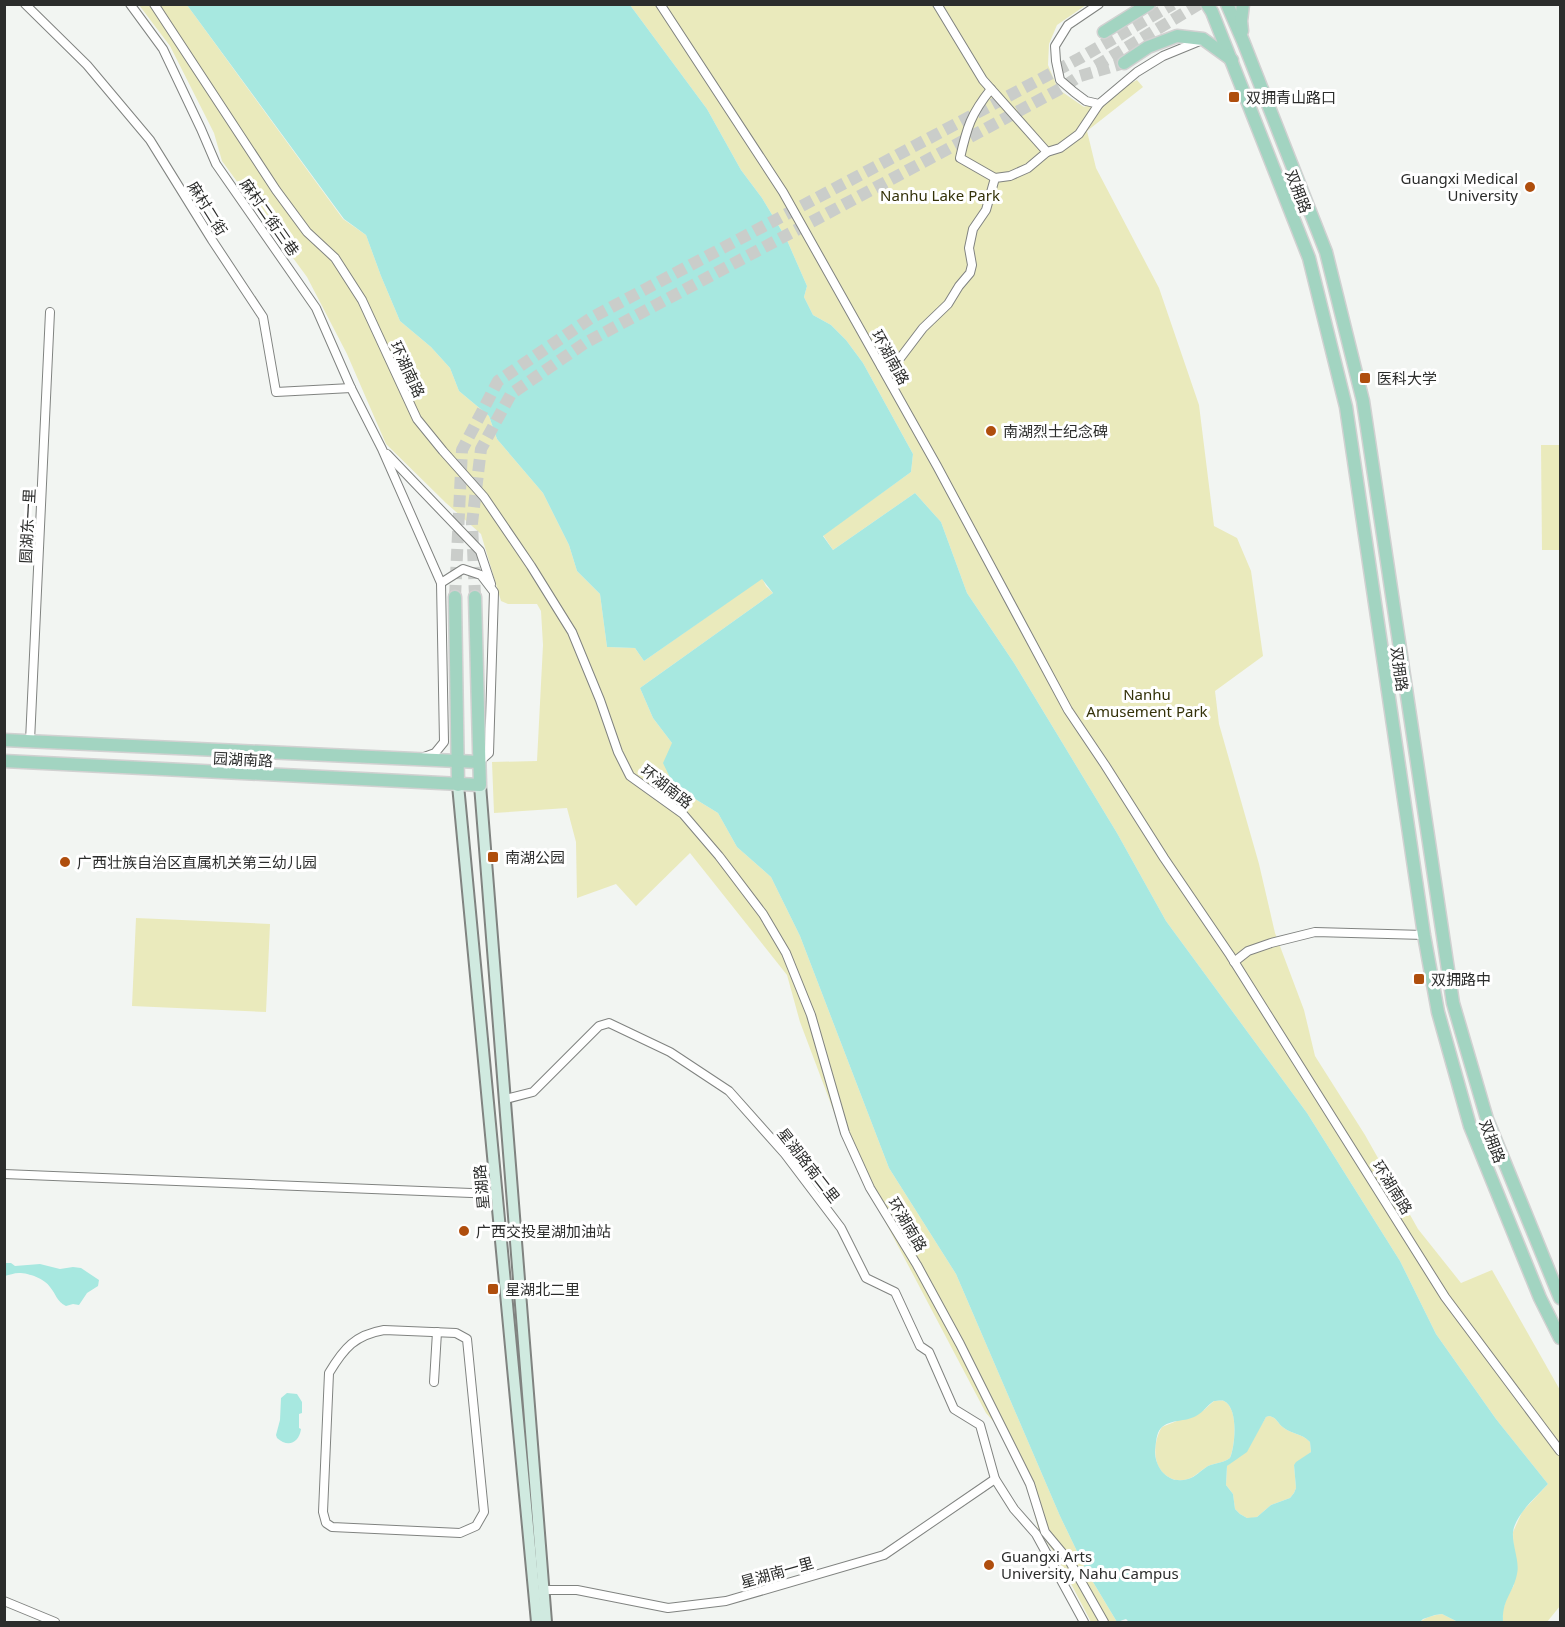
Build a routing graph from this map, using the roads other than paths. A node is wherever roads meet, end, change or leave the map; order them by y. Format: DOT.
graph roads {
  1 [pos="25,4"];
  2 [pos="130,4"];
  3 [pos="154,4"];
  4 [pos="660,4"];
  5 [pos="937,4"];
  6 [pos="1099,4"];
  7 [pos="1149,4"];
  8 [pos="1227,4"];
  9 [pos="1243,4"];
  10 [pos="1214,7"];
  11 [pos="1104,32"];
  12 [pos="1203,39"];
  13 [pos="1243,41"];
  14 [pos="1232,61"];
  15 [pos="1124,63"];
  16 [pos="991,89"];
  17 [pos="1099,104"];
  18 [pos="1047,152"];
  19 [pos="995,178"];
  20 [pos="50,312"];
  21 [pos="881,366"];
  22 [pos="351,388"];
  23 [pos="382,449"];
  24 [pos="441,583"];
  25 [pos="494,592"];
  26 [pos="455,597"];
  27 [pos="476,597"];
  28 [pos="4,740"];
  29 [pos="30,741"];
  30 [pos="417,760"];
  31 [pos="4,761"];
  32 [pos="458,762"];
  33 [pos="479,762"];
  34 [pos="458,785"];
  35 [pos="480,785"];
  36 [pos="1424,934"];
  37 [pos="1234,962"];
  38 [pos="506,1099"];
  39 [pos="4,1174"];
  40 [pos="496,1194"];
  41 [pos="1559,1295"];
  42 [pos="436,1332"];
  43 [pos="1560,1338"];
  44 [pos="434,1382"];
  45 [pos="1560,1451"];
  46 [pos="995,1479"];
  47 [pos="543,1590"];
  48 [pos="4,1601"];
  49 [pos="55,1623"];
  50 [pos="537,1623"];
  51 [pos="546,1623"];
  52 [pos="1084,1623"];
  53 [pos="1104,1623"];
  1 -- 22 [label="street, 麻村二街"];
  2 -- 22 [label="street, 麻村二街三巷"];
  3 -- 53 [label="street, 环湖南路"];
  4 -- 21 [label="street, 环湖南路"];
  5 -- 16 [label="street"];
  6 -- 17 [label="street"];
  7 -- 11 [label="main road"];
  8 -- 13 [label="main road, 双拥路"];
  9 -- 13 [label="main road"];
  10 -- 14 [label="main road, 双拥路"];
  12 -- 14 [label="main road"];
  12 -- 15 [label="main road"];
  12 -- 17 [label="street"];
  13 -- 41 [label="main road, 双拥路"];
  14 -- 36 [label="main road, 双拥路"];
  16 -- 18 [label="street"];
  16 -- 19 [label="street"];
  17 -- 18 [label="street"];
  18 -- 19 [label="street"];
  19 -- 21 [label="street"];
  20 -- 29 [label="street, 圆湖东一里"];
  21 -- 37 [label="street, 环湖南路"];
  22 -- 23 [label="street, 麻村二街三巷"];
  23 -- 24 [label="street"];
  23 -- 25 [label="street"];
  24 -- 25 [label="street"];
  24 -- 30 [label="street"];
  25 -- 33 [label="street"];
  26 -- 32 [label="main road"];
  27 -- 33 [label="main road"];
  28 -- 29 [label="main road, 园湖南路"];
  29 -- 30 [label="main road, 园湖南路"];
  30 -- 32 [label="main road, 园湖南路"];
  31 -- 34 [label="main road, 园湖南路"];
  32 -- 33 [label="main road, 园湖南路"];
  32 -- 34 [label="main road"];
  33 -- 35 [label="main road"];
  34 -- 35 [label="main road, 园湖南路"];
  34 -- 40 [label="main road, 星湖路"];
  35 -- 38 [label="main road, 星湖路"];
  36 -- 37 [label="street"];
  36 -- 43 [label="main road, 双拥路"];
  37 -- 45 [label="street, 环湖南路"];
  38 -- 46 [label="street, 星湖路南二里"];
  38 -- 47 [label="main road, 星湖路"];
  39 -- 40 [label="street"];
  40 -- 50 [label="main road, 星湖路"];
  42 -- 42 [label="street"];
  42 -- 44 [label="street"];
  46 -- 47 [label="street, 星湖南一里"];
  46 -- 52 [label="street, 星湖路南二里"];
  47 -- 51 [label="main road, 星湖路"];
  48 -- 49 [label="street"];
}
